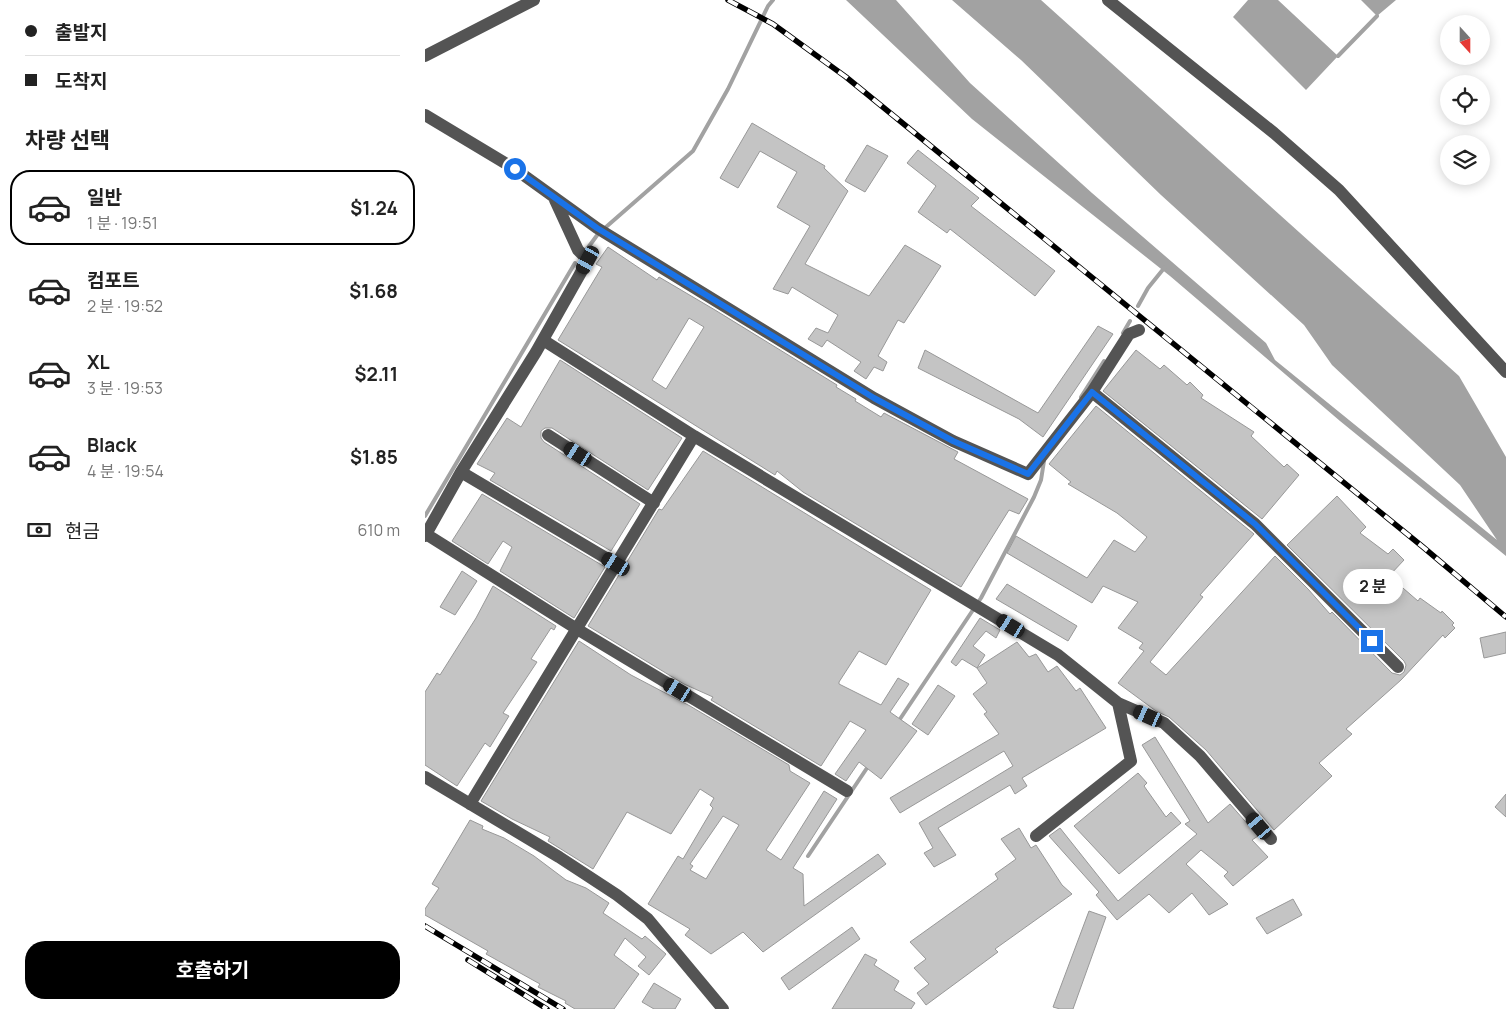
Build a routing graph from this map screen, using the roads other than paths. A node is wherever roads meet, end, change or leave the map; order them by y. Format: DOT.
graph roads {
  1 [pos="534,0"];
  2 [pos="1108,0"];
  3 [pos="425,56"];
  4 [pos="425,115"];
  5 [pos="555,200"];
  6 [pos="1139,330"];
  7 [pos="543,340"];
  8 [pos="1506,372"];
  9 [pos="1092,392"];
  10 [pos="548,435"];
  11 [pos="694,436"];
  12 [pos="461,472"];
  13 [pos="654,503"];
  14 [pos="426,535"];
  15 [pos="616,564"];
  16 [pos="577,630"];
  17 [pos="1398,667"];
  18 [pos="1118,703"];
  19 [pos="425,777"];
  20 [pos="847,791"];
  21 [pos="469,804"];
  22 [pos="1036,836"];
  23 [pos="1271,839"];
  24 [pos="723,1009"];
  1 -- 3 [label="street"];
  2 -- 8 [label="street"];
  4 -- 5 [label="street"];
  5 -- 7 [label="street"];
  5 -- 9 [label="street"];
  6 -- 9 [label="street"];
  7 -- 11 [label="street"];
  7 -- 12 [label="street"];
  9 -- 17 [label="street"];
  10 -- 13 [label="street"];
  11 -- 13 [label="street"];
  11 -- 18 [label="street"];
  12 -- 14 [label="street"];
  12 -- 15 [label="street"];
  13 -- 15 [label="street"];
  14 -- 16 [label="street"];
  15 -- 16 [label="street"];
  16 -- 20 [label="street"];
  16 -- 21 [label="street"];
  18 -- 22 [label="street"];
  18 -- 23 [label="street"];
  19 -- 21 [label="street"];
  21 -- 24 [label="street"];
}
